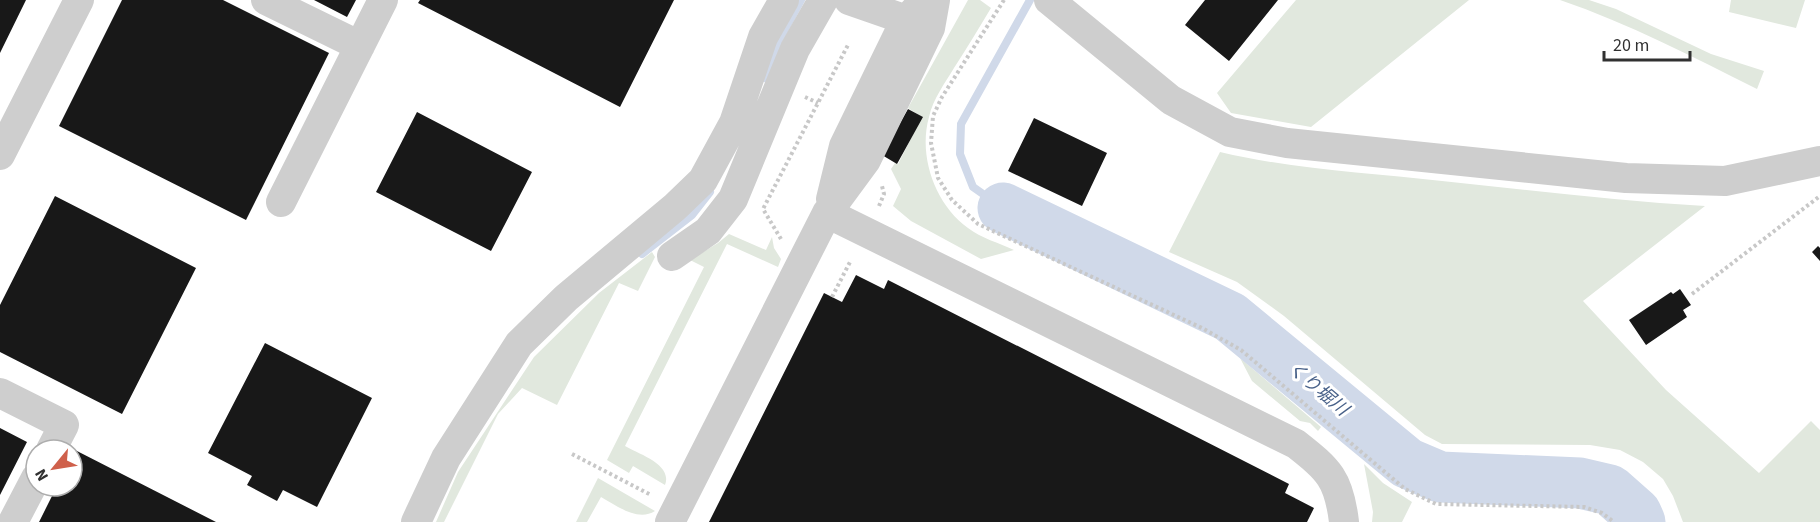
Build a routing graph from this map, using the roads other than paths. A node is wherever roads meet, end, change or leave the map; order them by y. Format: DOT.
graph roads {
  1 [pos="79,0"];
  2 [pos="266,0"];
  3 [pos="383,0"];
  4 [pos="784,0"];
  5 [pos="824,0"];
  6 [pos="849,0"];
  7 [pos="1056,6"];
  8 [pos="924,12"];
  9 [pos="360,46"];
  10 [pos="0,156"];
  11 [pos="1818,164"];
  12 [pos="281,202"];
  13 [pos="827,213"];
  14 [pos="672,256"];
  15 [pos="0,393"];
  16 [pos="57,438"];
  17 [pos="26,498"];
  18 [pos="663,510"];
  19 [pos="13,522"];
  20 [pos="416,522"];
  21 [pos="1344,522"];
  1 -- 10 [label="street"];
  2 -- 9 [label="street"];
  3 -- 9 [label="street"];
  4 -- 20 [label="street"];
  5 -- 14 [label="street"];
  6 -- 8 [label="street"];
  7 -- 11 [label="street"];
  8 -- 13 [label="street"];
  9 -- 12 [label="street"];
  13 -- 18 [label="street"];
  13 -- 21 [label="street"];
  15 -- 16 [label="street"];
  17 -- 19 [label="street"];
}
